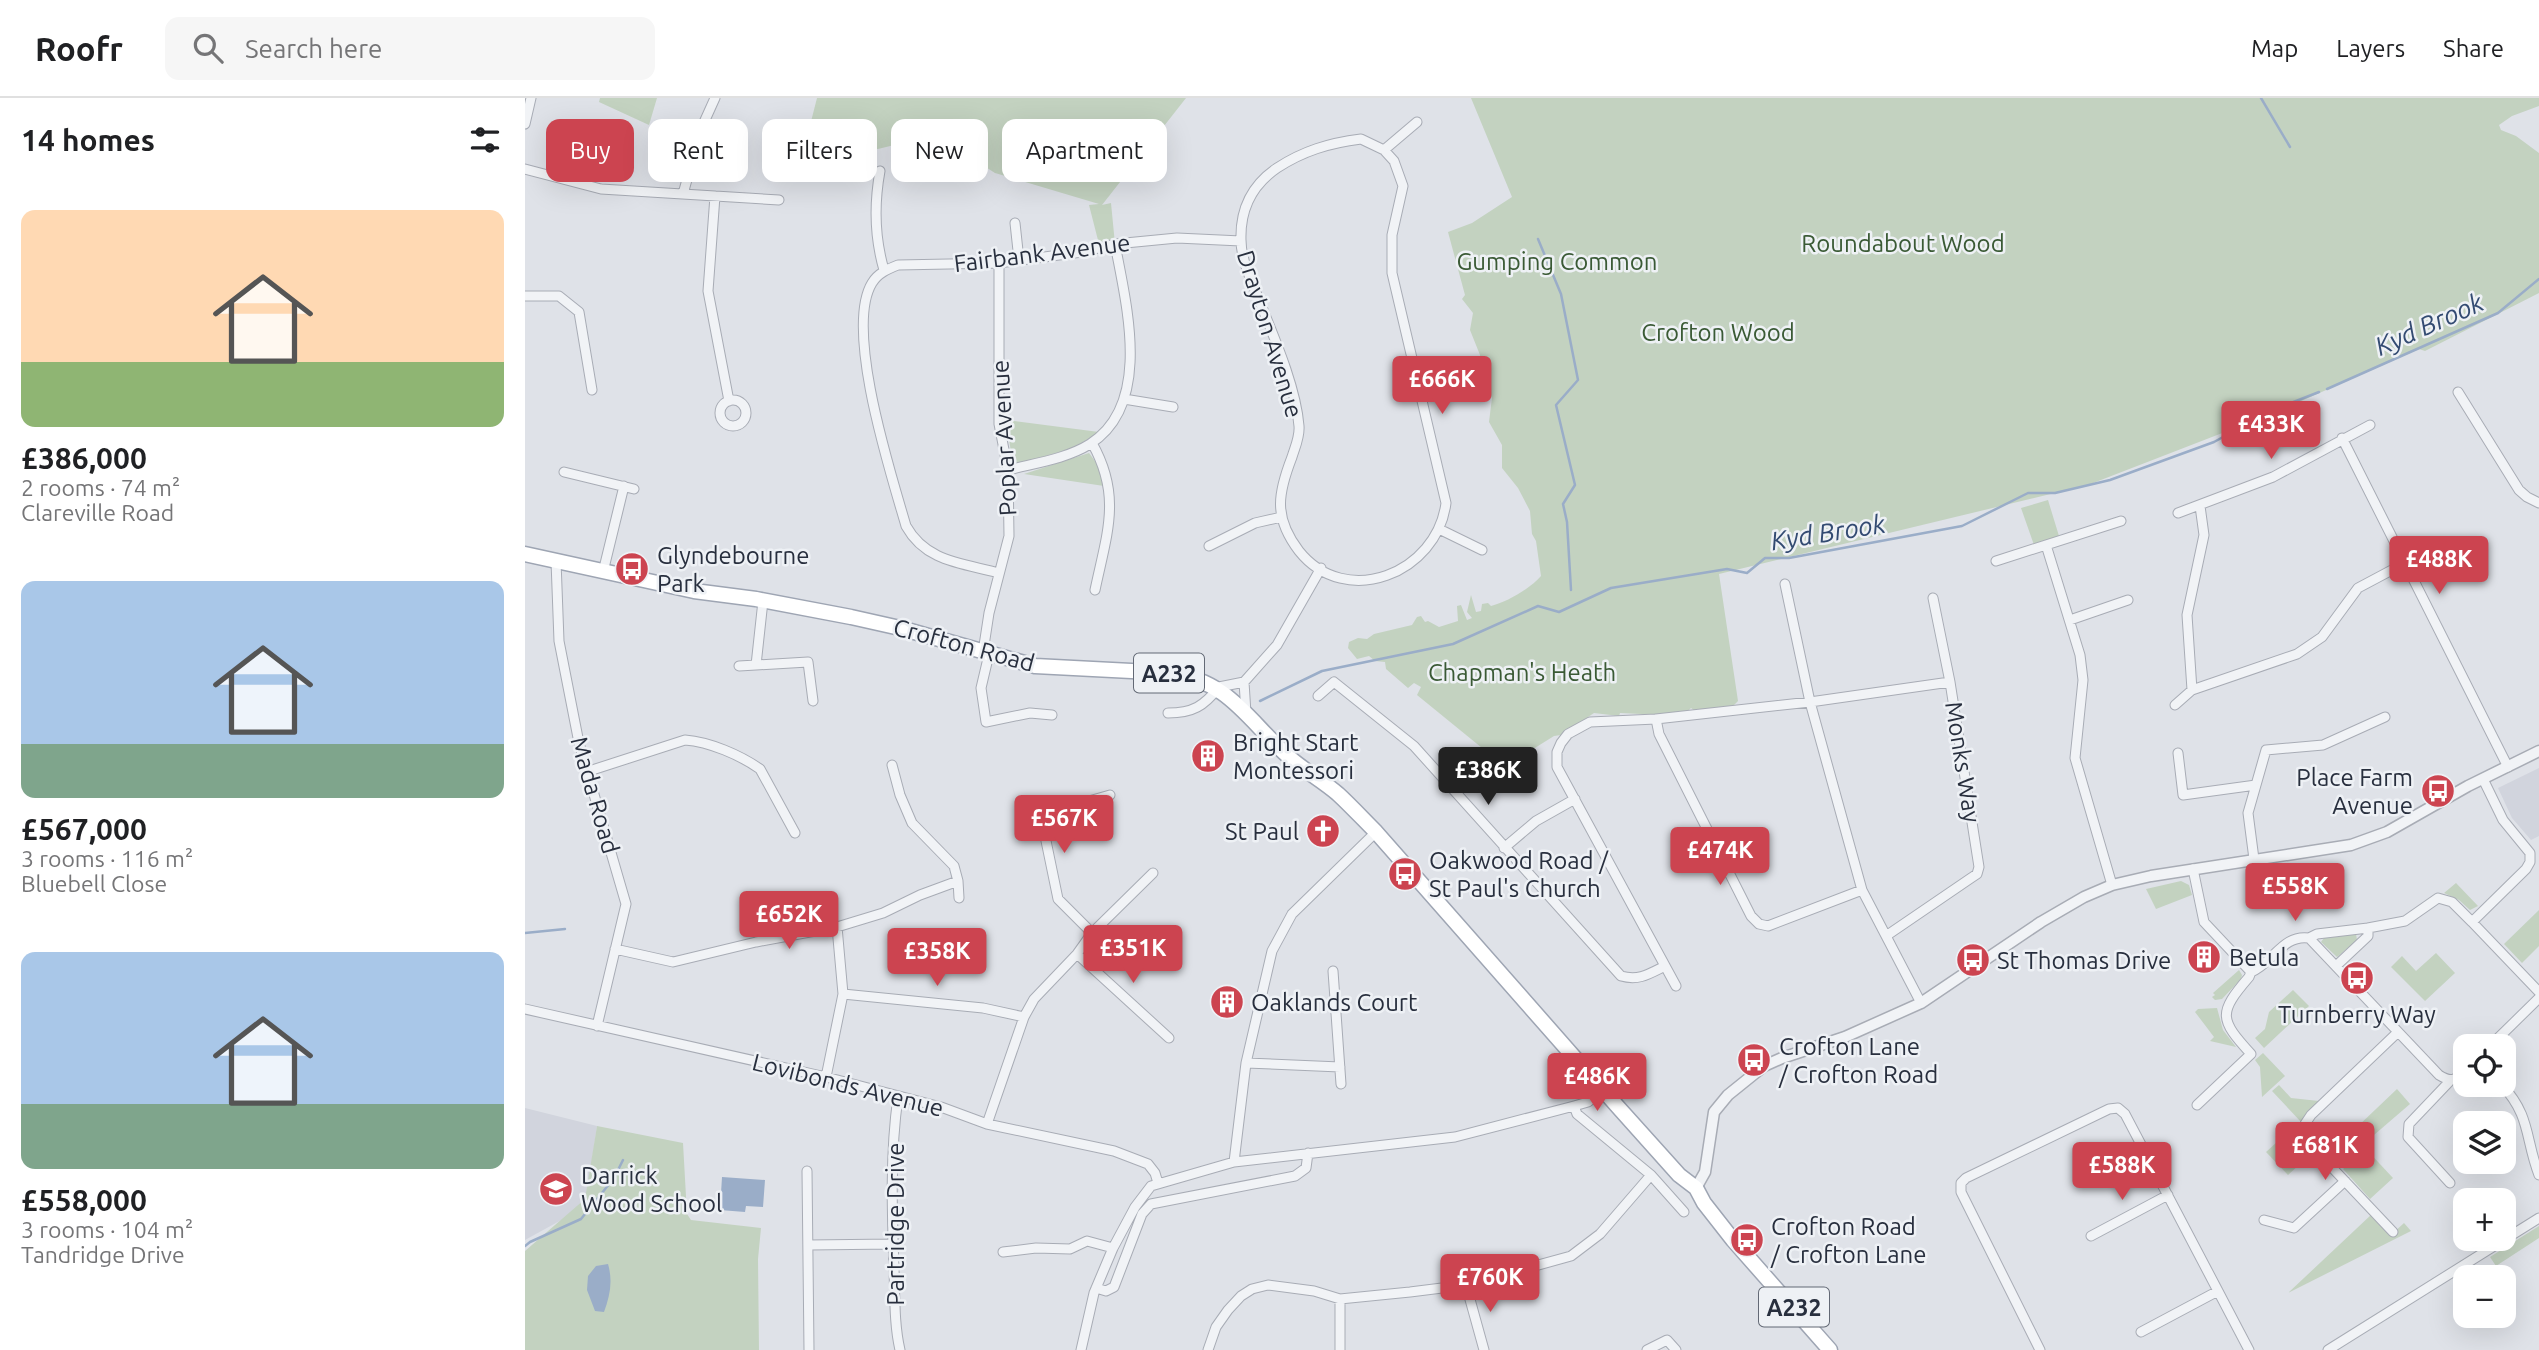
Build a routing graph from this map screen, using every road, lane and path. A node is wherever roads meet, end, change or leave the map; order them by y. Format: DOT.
graph roads {
  1 [pos="531,98"];
  2 [pos="715,98"];
  3 [pos="1417,122"];
  4 [pos="525,124"];
  5 [pos="1384,150"];
  6 [pos="525,169"];
  7 [pos="880,171"];
  8 [pos="683,194"];
  9 [pos="715,197"];
  10 [pos="779,200"];
  11 [pos="1015,223"];
  12 [pos="1241,241"];
  13 [pos="1115,244"];
  14 [pos="1019,260"];
  15 [pos="999,263"];
  16 [pos="884,271"];
  17 [pos="525,296"];
  18 [pos="592,390"];
  19 [pos="2458,392"];
  20 [pos="1124,399"];
  21 [pos="729,401"];
  22 [pos="1173,407"];
  23 [pos="2370,425"];
  24 [pos="2342,438"];
  25 [pos="1092,443"];
  26 [pos="1008,470"];
  27 [pos="564,472"];
  28 [pos="624,486"];
  29 [pos="634,489"];
  30 [pos="2539,503"];
  31 [pos="2200,506"];
  32 [pos="2178,513"];
  33 [pos="1282,517"];
  34 [pos="2121,522"];
  35 [pos="1439,529"];
  36 [pos="2046,545"];
  37 [pos="1209,546"];
  38 [pos="1482,550"];
  39 [pos="525,554"];
  40 [pos="556,561"];
  41 [pos="1996,561"];
  42 [pos="2405,563"];
  43 [pos="1321,568"];
  44 [pos="603,572"];
  45 [pos="999,573"];
  46 [pos="1785,584"];
  47 [pos="1095,590"];
  48 [pos="1933,598"];
  49 [pos="2128,600"];
  50 [pos="763,601"];
  51 [pos="2070,620"];
  52 [pos="986,653"];
  53 [pos="755,665"];
  54 [pos="739,666"];
  55 [pos="1244,682"];
  56 [pos="1950,682"];
  57 [pos="1217,689"];
  58 [pos="2192,690"];
  59 [pos="1318,696"];
  60 [pos="813,701"];
  61 [pos="1810,702"];
  62 [pos="2175,705"];
  63 [pos="1168,713"];
  64 [pos="1246,713"];
  65 [pos="1052,715"];
  66 [pos="2385,717"];
  67 [pos="1656,719"];
  68 [pos="2539,751"];
  69 [pos="2178,753"];
  70 [pos="892,765"];
  71 [pos="2508,767"];
  72 [pos="586,772"];
  73 [pos="2483,779"];
  74 [pos="2256,785"];
  75 [pos="1110,795"];
  76 [pos="1575,799"];
  77 [pos="1376,832"];
  78 [pos="795,833"];
  79 [pos="1504,848"];
  80 [pos="2535,851"];
  81 [pos="2254,859"];
  82 [pos="2193,869"];
  83 [pos="1153,873"];
  84 [pos="958,881"];
  85 [pos="2112,885"];
  86 [pos="1862,890"];
  87 [pos="958,898"];
  88 [pos="2472,922"];
  89 [pos="837,927"];
  90 [pos="2368,928"];
  91 [pos="1092,933"];
  92 [pos="1886,936"];
  93 [pos="2309,938"];
  94 [pos="615,949"];
  95 [pos="1077,954"];
  96 [pos="1665,966"];
  97 [pos="2336,966"];
  98 [pos="1333,971"];
  99 [pos="2251,972"];
  100 [pos="1676,986"];
  101 [pos="2539,992"];
  102 [pos="843,994"];
  103 [pos="2539,998"];
  104 [pos="1921,1003"];
  105 [pos="525,1009"];
  106 [pos="1024,1017"];
  107 [pos="597,1026"];
  108 [pos="2397,1032"];
  109 [pos="2502,1034"];
  110 [pos="1169,1038"];
  111 [pos="1246,1063"];
  112 [pos="1340,1067"];
  113 [pos="826,1077"];
  114 [pos="2453,1081"];
  115 [pos="2449,1082"];
  116 [pos="1341,1084"];
  117 [pos="1603,1090"];
  118 [pos="898,1097"];
  119 [pos="2512,1097"];
  120 [pos="2197,1105"];
  121 [pos="1574,1107"];
  122 [pos="987,1124"];
  123 [pos="1308,1153"];
  124 [pos="1234,1162"];
  125 [pos="807,1171"];
  126 [pos="1651,1175"];
  127 [pos="2539,1175"];
  128 [pos="2345,1181"];
  129 [pos="1158,1183"];
  130 [pos="2450,1183"];
  131 [pos="1696,1188"];
  132 [pos="2168,1195"];
  133 [pos="1684,1212"];
  134 [pos="2539,1218"];
  135 [pos="2264,1220"];
  136 [pos="2393,1233"];
  137 [pos="2091,1236"];
  138 [pos="893,1244"];
  139 [pos="809,1245"];
  140 [pos="1113,1248"];
  141 [pos="1003,1252"];
  142 [pos="1466,1285"];
  143 [pos="1096,1288"];
  144 [pos="2218,1291"];
  145 [pos="1340,1298"];
  146 [pos="2141,1332"];
  147 [pos="809,1350"];
  148 [pos="900,1350"];
  149 [pos="1081,1350"];
  150 [pos="1208,1350"];
  151 [pos="1340,1350"];
  152 [pos="1484,1350"];
  153 [pos="1647,1350"];
  154 [pos="1676,1350"];
  155 [pos="1830,1350"];
  156 [pos="2040,1350"];
  157 [pos="2249,1350"];
  158 [pos="2328,1350"];
  1 -- 4 [label="street"];
  2 -- 8 [label="street"];
  3 -- 5 [label="street"];
  5 -- 12 [label="street, Drayton Avenue"];
  5 -- 35 [label="street"];
  6 -- 8 [label="street"];
  7 -- 16 [label="street"];
  8 -- 9 [label="street"];
  9 -- 10 [label="street"];
  9 -- 21 [label="street"];
  11 -- 14 [label="street"];
  12 -- 13 [label="street, Fairbank Avenue"];
  12 -- 33 [label="street, Drayton Avenue"];
  13 -- 14 [label="street, Fairbank Avenue"];
  13 -- 20 [label="street"];
  14 -- 15 [label="street, Fairbank Avenue"];
  15 -- 16 [label="street, Fairbank Avenue"];
  15 -- 26 [label="street, Poplar Avenue"];
  16 -- 45 [label="street"];
  17 -- 18 [label="street"];
  19 -- 30 [label="street"];
  20 -- 22 [label="street"];
  20 -- 25 [label="street"];
  23 -- 24 [label="street"];
  24 -- 31 [label="street"];
  24 -- 42 [label="street"];
  25 -- 26 [label="street"];
  25 -- 47 [label="street"];
  26 -- 45 [label="street, Poplar Avenue"];
  27 -- 28 [label="street"];
  28 -- 29 [label="street"];
  28 -- 44 [label="street"];
  31 -- 32 [label="street"];
  31 -- 58 [label="street"];
  33 -- 37 [label="street"];
  33 -- 43 [label="street, Drayton Avenue"];
  34 -- 36 [label="street"];
  35 -- 38 [label="street"];
  35 -- 43 [label="street"];
  36 -- 41 [label="street"];
  36 -- 51 [label="street"];
  39 -- 40 [label="main road, Crofton Road / A232"];
  40 -- 44 [label="main road, Crofton Road / A232"];
  40 -- 72 [label="street, Mada Road"];
  42 -- 58 [label="street"];
  42 -- 71 [label="street"];
  43 -- 55 [label="street"];
  44 -- 50 [label="main road, Crofton Road / A232"];
  45 -- 52 [label="street, Poplar Avenue"];
  46 -- 61 [label="street"];
  48 -- 56 [label="street"];
  49 -- 51 [label="street"];
  50 -- 52 [label="main road, Crofton Road / A232"];
  50 -- 53 [label="street"];
  51 -- 85 [label="street"];
  52 -- 57 [label="main road, Crofton Road / A232"];
  52 -- 65 [label="street, Poplar Avenue"];
  53 -- 54 [label="street"];
  53 -- 60 [label="street"];
  55 -- 57 [label="street"];
  55 -- 64 [label="street"];
  56 -- 61 [label="street, Monks Way"];
  56 -- 92 [label="street, Monks Way"];
  57 -- 63 [label="street"];
  57 -- 64 [label="main road, Crofton Road / A232"];
  58 -- 62 [label="street"];
  59 -- 79 [label="street"];
  61 -- 67 [label="street, Monks Way"];
  61 -- 86 [label="street"];
  64 -- 77 [label="main road, Crofton Road / A232"];
  66 -- 74 [label="street"];
  67 -- 76 [label="street, Monks Way"];
  67 -- 86 [label="street"];
  68 -- 71 [label="street"];
  69 -- 74 [label="street"];
  70 -- 84 [label="street"];
  71 -- 73 [label="street"];
  72 -- 78 [label="street"];
  72 -- 94 [label="street, Mada Road"];
  73 -- 80 [label="street"];
  73 -- 81 [label="street"];
  74 -- 81 [label="street"];
  75 -- 91 [label="street"];
  76 -- 79 [label="street"];
  76 -- 96 [label="street"];
  77 -- 111 [label="street"];
  77 -- 117 [label="main road, Crofton Road / A232"];
  79 -- 96 [label="street"];
  80 -- 88 [label="street"];
  81 -- 82 [label="street"];
  82 -- 85 [label="street"];
  82 -- 99 [label="street"];
  83 -- 91 [label="street"];
  84 -- 87 [label="street"];
  84 -- 89 [label="street"];
  85 -- 104 [label="street"];
  86 -- 92 [label="street"];
  88 -- 90 [label="street"];
  88 -- 101 [label="street"];
  89 -- 94 [label="street"];
  89 -- 102 [label="street"];
  90 -- 93 [label="street"];
  90 -- 97 [label="street"];
  91 -- 95 [label="street"];
  92 -- 104 [label="street"];
  93 -- 97 [label="street"];
  93 -- 99 [label="street"];
  94 -- 107 [label="street, Mada Road"];
  95 -- 106 [label="street"];
  95 -- 110 [label="street"];
  96 -- 100 [label="street"];
  97 -- 108 [label="street"];
  98 -- 112 [label="street"];
  99 -- 120 [label="street"];
  102 -- 106 [label="street"];
  102 -- 113 [label="street"];
  103 -- 109 [label="street"];
  104 -- 131 [label="street"];
  105 -- 107 [label="street, Lovibonds Avenue"];
  106 -- 122 [label="street"];
  107 -- 113 [label="street, Lovibonds Avenue"];
  108 -- 115 [label="street"];
  108 -- 128 [label="street"];
  111 -- 112 [label="street"];
  111 -- 124 [label="street"];
  112 -- 116 [label="street"];
  113 -- 118 [label="street, Lovibonds Avenue"];
  114 -- 115 [label="street"];
  115 -- 130 [label="street"];
  117 -- 121 [label="street"];
  117 -- 131 [label="main road, Crofton Road / A232"];
  118 -- 122 [label="street, Lovibonds Avenue"];
  118 -- 138 [label="street, Partridge Drive"];
  119 -- 127 [label="street"];
  121 -- 123 [label="street"];
  121 -- 126 [label="street"];
  122 -- 129 [label="street, Lovibonds Avenue"];
  123 -- 124 [label="street"];
  123 -- 143 [label="street"];
  124 -- 129 [label="street"];
  125 -- 139 [label="street"];
  126 -- 133 [label="street"];
  126 -- 142 [label="street"];
  128 -- 135 [label="street"];
  128 -- 136 [label="street"];
  129 -- 140 [label="street"];
  131 -- 155 [label="main road, Crofton Road / A232"];
  132 -- 137 [label="street"];
  132 -- 144 [label="street"];
  132 -- 156 [label="street"];
  134 -- 158 [label="street"];
  138 -- 139 [label="street"];
  138 -- 148 [label="street, Partridge Drive"];
  139 -- 147 [label="street"];
  140 -- 141 [label="street"];
  140 -- 143 [label="street"];
  142 -- 145 [label="street"];
  142 -- 152 [label="street"];
  143 -- 149 [label="street"];
  144 -- 146 [label="street"];
  144 -- 157 [label="street"];
  145 -- 150 [label="street"];
  145 -- 151 [label="street"];
  153 -- 154 [label="street"];
}
